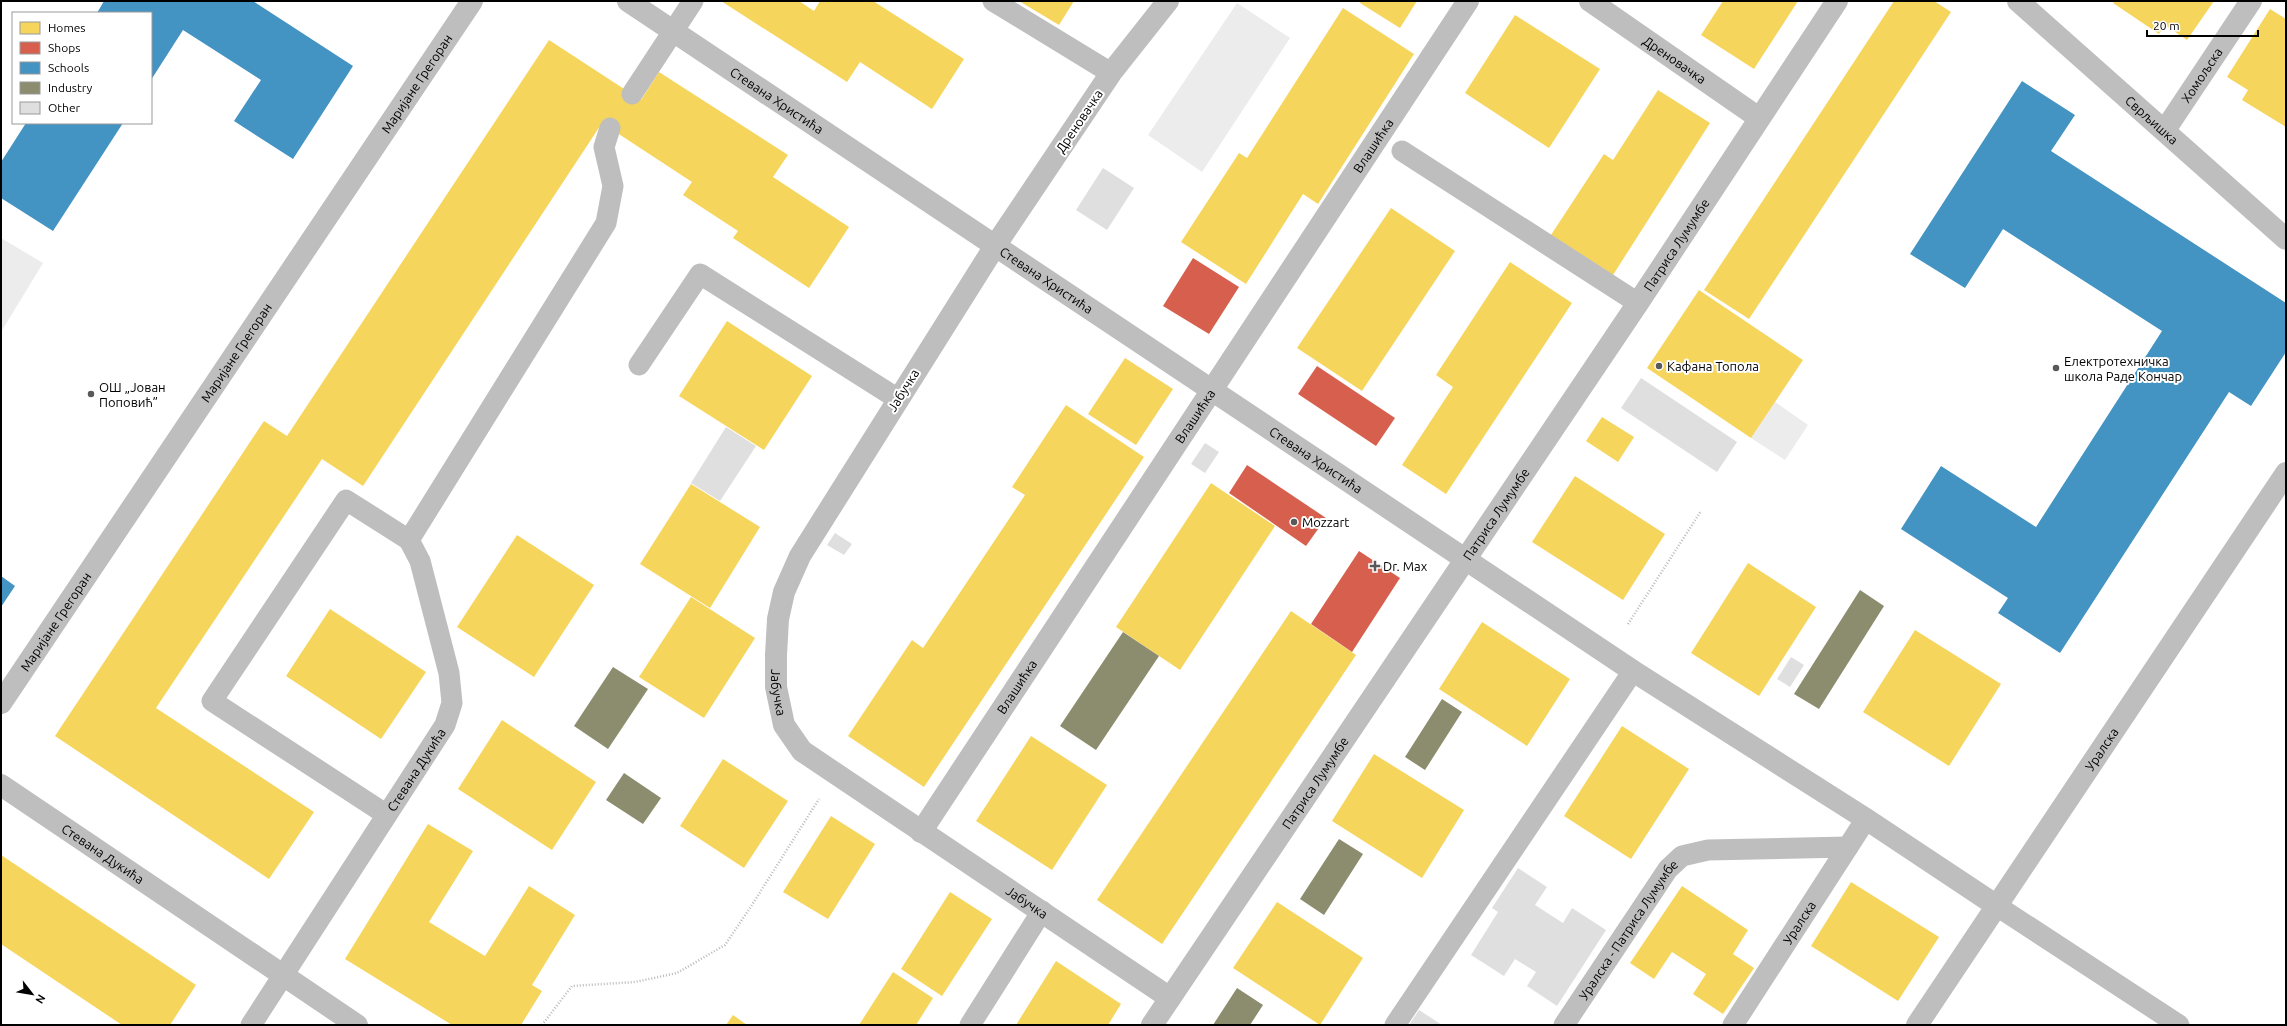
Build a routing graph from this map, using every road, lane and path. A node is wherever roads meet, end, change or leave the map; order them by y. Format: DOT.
graph roads {
  1 [pos="472,1"];
  2 [pos="628,1"];
  3 [pos="693,1"];
  4 [pos="993,1"];
  5 [pos="1168,1"];
  6 [pos="1468,1"];
  7 [pos="1590,1"];
  8 [pos="1837,1"];
  9 [pos="2018,1"];
  10 [pos="2251,1"];
  11 [pos="673,32"];
  12 [pos="1110,73"];
  13 [pos="632,94"];
  14 [pos="1759,118"];
  15 [pos="610,128"];
  16 [pos="2165,130"];
  17 [pos="1402,151"];
  18 [pos="2286,239"];
  19 [pos="995,246"];
  20 [pos="1638,303"];
  21 [pos="639,365"];
  22 [pos="1211,391"];
  23 [pos="898,399"];
  24 [pos="2286,473"];
  25 [pos="1702,511"];
  26 [pos="409,540"];
  27 [pos="1466,559"];
  28 [pos="1628,624"];
  29 [pos="1633,671"];
  30 [pos="1,703"];
  31 [pos="835,774"];
  32 [pos="1,785"];
  33 [pos="387,815"];
  34 [pos="1866,819"];
  35 [pos="921,832"];
  36 [pos="1848,847"];
  37 [pos="1997,906"];
  38 [pos="1042,911"];
  39 [pos="283,976"];
  40 [pos="1170,998"];
  41 [pos="251,1025"];
  42 [pos="357,1025"];
  43 [pos="542,1025"];
  44 [pos="970,1025"];
  45 [pos="1152,1025"];
  46 [pos="1395,1025"];
  47 [pos="1564,1025"];
  48 [pos="1733,1025"];
  49 [pos="1917,1025"];
  50 [pos="2179,1025"];
  1 -- 30 [label="street, Маријане Грегоран"];
  2 -- 11 [label="street, Стевана Христића"];
  3 -- 11 [label="lane"];
  4 -- 12 [label="lane"];
  5 -- 12 [label="street, Дреновачка"];
  6 -- 22 [label="street, Влашићка"];
  7 -- 14 [label="street, Дреновачка"];
  8 -- 14 [label="street, Патриса Лумумбе"];
  9 -- 16 [label="street, Сврљишка"];
  10 -- 16 [label="street, Хомољска"];
  11 -- 13 [label="lane"];
  11 -- 19 [label="street, Стевана Христића"];
  12 -- 19 [label="street, Дреновачка"];
  14 -- 20 [label="street, Патриса Лумумбе"];
  15 -- 26 [label="lane"];
  16 -- 18 [label="street, Сврљишка"];
  17 -- 20 [label="lane"];
  19 -- 22 [label="street, Стевана Христића"];
  19 -- 23 [label="street, Јабучка"];
  20 -- 27 [label="street, Патриса Лумумбе"];
  21 -- 23 [label="lane"];
  22 -- 27 [label="street, Стевана Христића"];
  22 -- 35 [label="street, Влашићка"];
  23 -- 31 [label="street, Јабучка"];
  24 -- 37 [label="street, Уралска"];
  25 -- 28 [label="path"];
  26 -- 33 [label="lane, Стевана Дукића"];
  26 -- 33 [label="lane"];
  27 -- 29 [label="street, Стевана Христића"];
  27 -- 40 [label="street, Патриса Лумумбе"];
  29 -- 34 [label="street, Стевана Христића"];
  29 -- 46 [label="lane"];
  31 -- 35 [label="street, Јабучка"];
  31 -- 43 [label="path"];
  32 -- 39 [label="street, Стевана Дукића"];
  33 -- 39 [label="lane, Стевана Дукића"];
  34 -- 36 [label="lane, Уралска"];
  34 -- 37 [label="street, Стевана Христића"];
  35 -- 38 [label="street, Јабучка"];
  36 -- 47 [label="lane, Уралска - Патриса Лумумбе"];
  36 -- 48 [label="lane, Уралска"];
  37 -- 49 [label="street, Уралска"];
  37 -- 50 [label="lane"];
  38 -- 40 [label="street, Јабучка"];
  38 -- 44 [label="lane"];
  39 -- 41 [label="lane, Стевана Дукића"];
  39 -- 42 [label="street, Стевана Дукића"];
  40 -- 45 [label="street, Патриса Лумумбе"];
}
